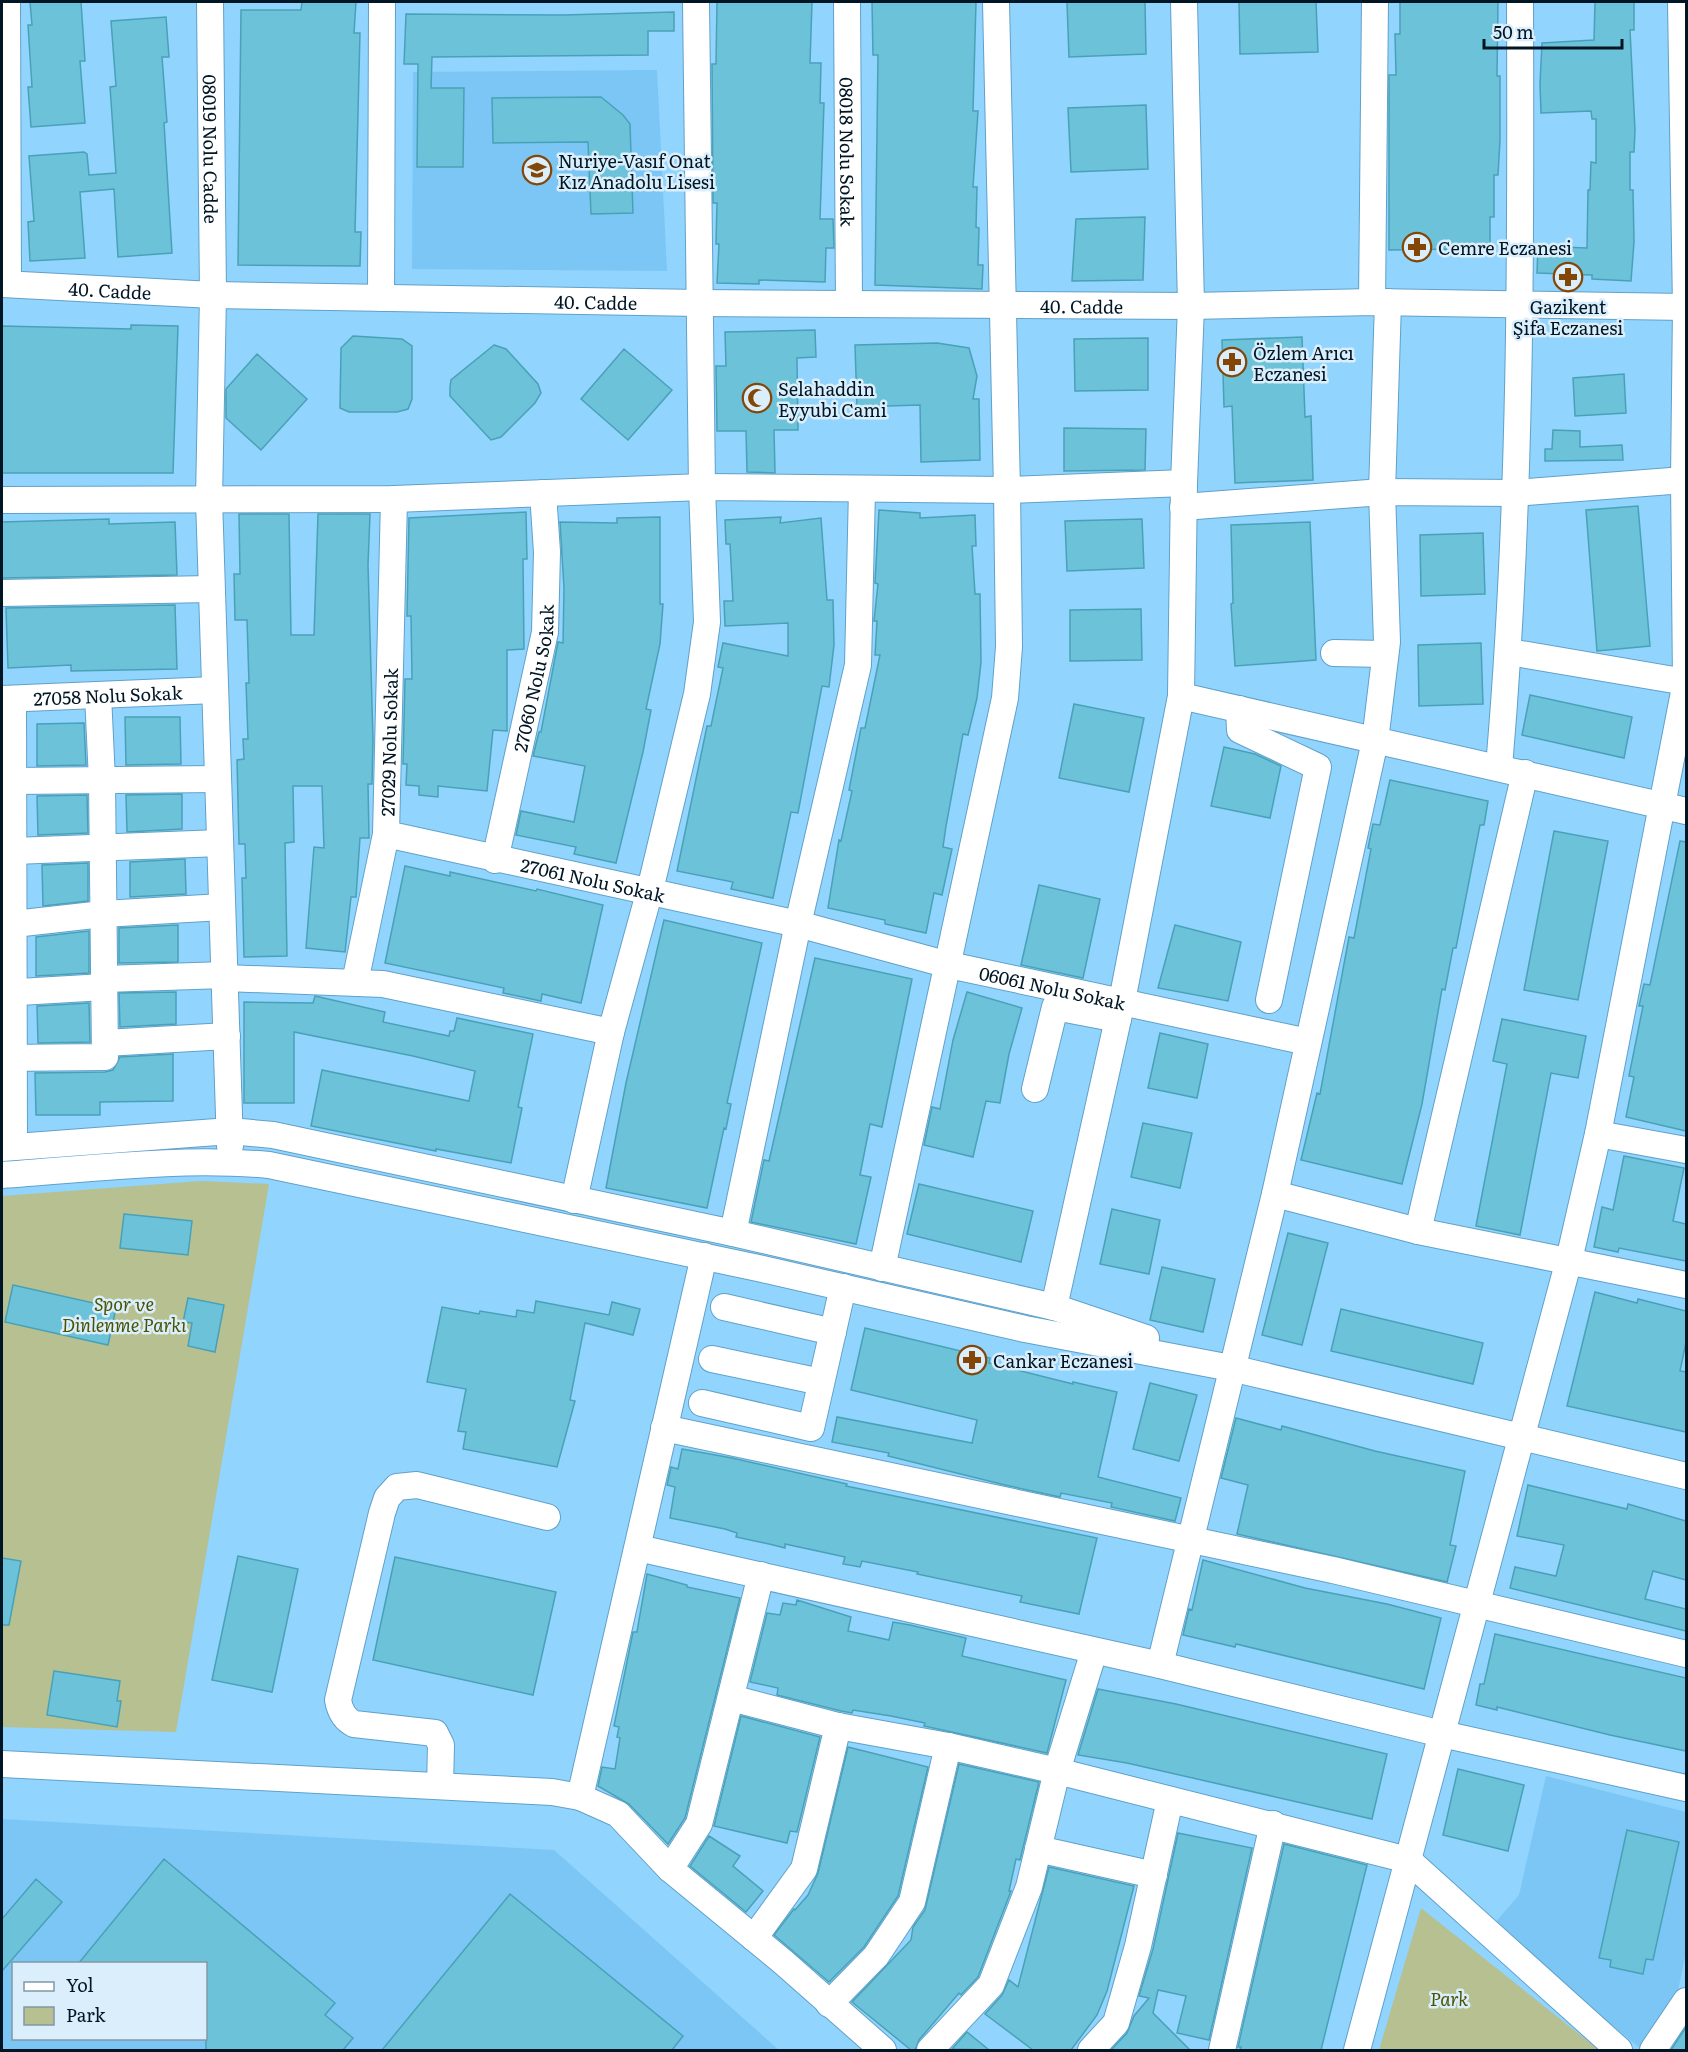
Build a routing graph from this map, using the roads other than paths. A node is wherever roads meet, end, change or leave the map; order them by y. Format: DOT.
graph roads {
  1 [pos="7,2"];
  2 [pos="210,2"];
  3 [pos="382,2"];
  4 [pos="696,2"];
  5 [pos="847,2"];
  6 [pos="996,2"];
  7 [pos="1184,2"];
  8 [pos="1375,2"];
  9 [pos="1520,2"];
  10 [pos="1681,2"];
  11 [pos="5,284"];
  12 [pos="213,295"];
  13 [pos="381,298"];
  14 [pos="1380,302"];
  15 [pos="699,303"];
  16 [pos="1521,303"];
  17 [pos="849,304"];
  18 [pos="1002,305"];
  19 [pos="1191,306"];
  20 [pos="1686,307"];
  21 [pos="1684,480"];
  22 [pos="702,487"];
  23 [pos="862,489"];
  24 [pos="1007,490"];
  25 [pos="1382,492"];
  26 [pos="543,493"];
  27 [pos="1515,493"];
  28 [pos="1183,495"];
  29 [pos="209,499"];
  30 [pos="394,499"];
  31 [pos="2,500"];
  32 [pos="1685,567"];
  33 [pos="212,589"];
  34 [pos="2,593"];
  35 [pos="1509,652"];
  36 [pos="1334,653"];
  37 [pos="1385,654"];
  38 [pos="1686,682"];
  39 [pos="215,690"];
  40 [pos="98,695"];
  41 [pos="1181,696"];
  42 [pos="7,699"];
  43 [pos="1239,709"];
  44 [pos="1375,741"];
  45 [pos="1499,766"];
  46 [pos="1525,773"];
  47 [pos="218,779"];
  48 [pos="102,780"];
  49 [pos="9,792"];
  50 [pos="1675,808"];
  51 [pos="386,834"];
  52 [pos="220,843"];
  53 [pos="103,848"];
  54 [pos="10,860"];
  55 [pos="495,860"];
  56 [pos="650,890"];
  57 [pos="222,908"];
  58 [pos="103,914"];
  59 [pos="798,924"];
  60 [pos="10,927"];
  61 [pos="949,965"];
  62 [pos="225,977"];
  63 [pos="356,982"];
  64 [pos="104,983"];
  65 [pos="8,993"];
  66 [pos="1269,1000"];
  67 [pos="1120,1010"];
  68 [pos="611,1032"];
  69 [pos="227,1036"];
  70 [pos="105,1042"];
  71 [pos="1308,1042"];
  72 [pos="8,1058"];
  73 [pos="1035,1089"];
  74 [pos="230,1131"];
  75 [pos="1598,1134"];
  76 [pos="8,1147"];
  77 [pos="1686,1150"];
  78 [pos="231,1161"];
  79 [pos="2,1175"];
  80 [pos="1275,1194"];
  81 [pos="574,1200"];
  82 [pos="1418,1231"];
  83 [pos="733,1233"];
  84 [pos="704,1256"];
  85 [pos="1569,1260"];
  86 [pos="882,1268"];
  87 [pos="1686,1285"];
  88 [pos="843,1287"];
  89 [pos="724,1307"];
  90 [pos="1054,1307"];
  91 [pos="833,1332"];
  92 [pos="712,1359"];
  93 [pos="1231,1368"];
  94 [pos="821,1382"];
  95 [pos="702,1403"];
  96 [pos="664,1428"];
  97 [pos="1522,1437"];
  98 [pos="1686,1476"];
  99 [pos="547,1517"];
  100 [pos="1192,1541"];
  101 [pos="638,1548"];
  102 [pos="761,1575"];
  103 [pos="1479,1603"];
  104 [pos="1094,1652"];
  105 [pos="1686,1654"];
  106 [pos="1160,1665"];
  107 [pos="731,1698"];
  108 [pos="838,1726"];
  109 [pos="1442,1734"];
  110 [pos="948,1746"];
  111 [pos="2,1764"];
  112 [pos="1057,1771"];
  113 [pos="440,1786"];
  114 [pos="1686,1788"];
  115 [pos="580,1797"];
  116 [pos="1170,1800"];
  117 [pos="1273,1824"];
  118 [pos="1038,1849"];
  119 [pos="1408,1860"];
  120 [pos="670,1869"];
  121 [pos="1154,1875"];
  122 [pos="754,1938"];
  123 [pos="1686,2001"];
  124 [pos="829,2004"];
  125 [pos="883,2050"];
  126 [pos="930,2050"];
  127 [pos="1091,2050"];
  128 [pos="1222,2050"];
  129 [pos="1358,2050"];
  130 [pos="1619,2050"];
  131 [pos="1653,2050"];
  1 -- 11 [label="street"];
  2 -- 12 [label="street, 08019 Nolu Cadde"];
  3 -- 13 [label="street"];
  4 -- 15 [label="street"];
  5 -- 17 [label="street, 08018 Nolu Sokak"];
  6 -- 18 [label="street"];
  7 -- 19 [label="street"];
  8 -- 14 [label="street"];
  9 -- 16 [label="street"];
  10 -- 20 [label="street"];
  11 -- 12 [label="street, 40. Cadde"];
  12 -- 13 [label="street, 40. Cadde"];
  12 -- 29 [label="street, 08019 Nolu Cadde"];
  13 -- 15 [label="street, 40. Cadde"];
  14 -- 16 [label="street, 40. Cadde"];
  14 -- 19 [label="street, 40. Cadde"];
  14 -- 25 [label="street"];
  15 -- 17 [label="street, 40. Cadde"];
  15 -- 22 [label="street"];
  16 -- 20 [label="street, 40. Cadde"];
  16 -- 27 [label="street"];
  17 -- 18 [label="street, 40. Cadde"];
  18 -- 19 [label="street, 40. Cadde"];
  18 -- 24 [label="street"];
  19 -- 28 [label="street"];
  20 -- 21 [label="street"];
  21 -- 27 [label="street"];
  21 -- 32 [label="street"];
  22 -- 23 [label="street"];
  22 -- 26 [label="street"];
  22 -- 56 [label="street"];
  23 -- 24 [label="street"];
  23 -- 59 [label="street"];
  24 -- 28 [label="street"];
  24 -- 61 [label="street"];
  25 -- 27 [label="street"];
  25 -- 28 [label="street"];
  25 -- 37 [label="street"];
  26 -- 30 [label="street"];
  26 -- 55 [label="street, 27060 Nolu Sokak"];
  27 -- 35 [label="street"];
  28 -- 41 [label="street"];
  29 -- 30 [label="street"];
  29 -- 31 [label="street"];
  29 -- 33 [label="street, 08019 Nolu Cadde"];
  30 -- 51 [label="street, 27029 Nolu Sokak"];
  32 -- 38 [label="street"];
  33 -- 34 [label="street"];
  33 -- 39 [label="street, 08019 Nolu Cadde"];
  35 -- 38 [label="street"];
  35 -- 45 [label="street"];
  36 -- 37 [label="street"];
  37 -- 44 [label="street"];
  38 -- 50 [label="street"];
  39 -- 40 [label="street, 27058 Nolu Sokak"];
  39 -- 47 [label="street, 08019 Nolu Cadde"];
  40 -- 42 [label="street, 27058 Nolu Sokak"];
  40 -- 48 [label="street"];
  41 -- 43 [label="street"];
  41 -- 67 [label="street"];
  42 -- 49 [label="street"];
  43 -- 44 [label="street"];
  43 -- 66 [label="street"];
  44 -- 45 [label="street"];
  44 -- 71 [label="street"];
  45 -- 46 [label="street"];
  46 -- 50 [label="street"];
  46 -- 82 [label="street"];
  47 -- 48 [label="street"];
  47 -- 52 [label="street, 08019 Nolu Cadde"];
  48 -- 49 [label="street"];
  48 -- 53 [label="street"];
  49 -- 54 [label="street"];
  50 -- 75 [label="street"];
  51 -- 55 [label="street, 27061 Nolu Sokak"];
  51 -- 63 [label="street, 27029 Nolu Sokak"];
  52 -- 53 [label="street"];
  52 -- 57 [label="street, 08019 Nolu Cadde"];
  53 -- 54 [label="street"];
  53 -- 58 [label="street"];
  54 -- 60 [label="street"];
  55 -- 56 [label="street, 27061 Nolu Sokak"];
  56 -- 59 [label="street, 27061 Nolu Sokak"];
  56 -- 68 [label="street"];
  57 -- 58 [label="street"];
  57 -- 62 [label="street, 08019 Nolu Cadde"];
  58 -- 60 [label="street"];
  58 -- 64 [label="street"];
  59 -- 61 [label="street, 06061 Nolu Sokak"];
  59 -- 83 [label="street"];
  60 -- 65 [label="street"];
  61 -- 67 [label="street, 06061 Nolu Sokak"];
  61 -- 86 [label="street"];
  62 -- 63 [label="street"];
  62 -- 64 [label="street"];
  62 -- 69 [label="street, 08019 Nolu Cadde"];
  63 -- 68 [label="street"];
  64 -- 65 [label="street"];
  64 -- 70 [label="street"];
  65 -- 72 [label="street"];
  67 -- 71 [label="street, 06061 Nolu Sokak"];
  67 -- 73 [label="street"];
  67 -- 90 [label="street"];
  68 -- 81 [label="street"];
  69 -- 70 [label="street"];
  69 -- 74 [label="street, 08019 Nolu Cadde"];
  70 -- 72 [label="street"];
  71 -- 80 [label="street"];
  72 -- 76 [label="street"];
  74 -- 76 [label="street"];
  74 -- 78 [label="street, 08019 Nolu Cadde"];
  74 -- 81 [label="street"];
  75 -- 77 [label="street"];
  75 -- 85 [label="street"];
  78 -- 79 [label="street"];
  78 -- 84 [label="street"];
  80 -- 82 [label="street"];
  80 -- 93 [label="street"];
  81 -- 83 [label="street"];
  82 -- 85 [label="street"];
  83 -- 86 [label="street"];
  84 -- 88 [label="street"];
  84 -- 96 [label="street"];
  85 -- 87 [label="street"];
  85 -- 97 [label="street"];
  86 -- 90 [label="street"];
  88 -- 91 [label="street"];
  88 -- 93 [label="street"];
  89 -- 91 [label="street"];
  90 -- 93 [label="street"];
  91 -- 94 [label="street"];
  92 -- 94 [label="street"];
  93 -- 97 [label="street"];
  93 -- 100 [label="street"];
  94 -- 95 [label="street"];
  96 -- 100 [label="street"];
  96 -- 101 [label="street"];
  97 -- 98 [label="street"];
  97 -- 103 [label="street"];
  99 -- 113 [label="street"];
  100 -- 103 [label="street"];
  100 -- 106 [label="street"];
  101 -- 102 [label="street"];
  101 -- 115 [label="street"];
  102 -- 104 [label="street"];
  102 -- 107 [label="street"];
  103 -- 105 [label="street"];
  103 -- 109 [label="street"];
  104 -- 106 [label="street"];
  104 -- 112 [label="street"];
  106 -- 109 [label="street"];
  107 -- 108 [label="street"];
  107 -- 120 [label="street"];
  108 -- 110 [label="street"];
  108 -- 122 [label="street"];
  109 -- 114 [label="street"];
  109 -- 119 [label="street"];
  110 -- 112 [label="street"];
  110 -- 124 [label="street"];
  111 -- 113 [label="street"];
  112 -- 116 [label="street"];
  112 -- 118 [label="street"];
  113 -- 115 [label="street"];
  115 -- 120 [label="street"];
  116 -- 117 [label="street"];
  116 -- 121 [label="street"];
  117 -- 119 [label="street"];
  117 -- 128 [label="street"];
  118 -- 121 [label="street"];
  118 -- 126 [label="street"];
  119 -- 129 [label="street"];
  119 -- 130 [label="street"];
  120 -- 122 [label="street"];
  121 -- 127 [label="street"];
  122 -- 124 [label="street"];
  123 -- 131 [label="street"];
  124 -- 125 [label="street"];
}
